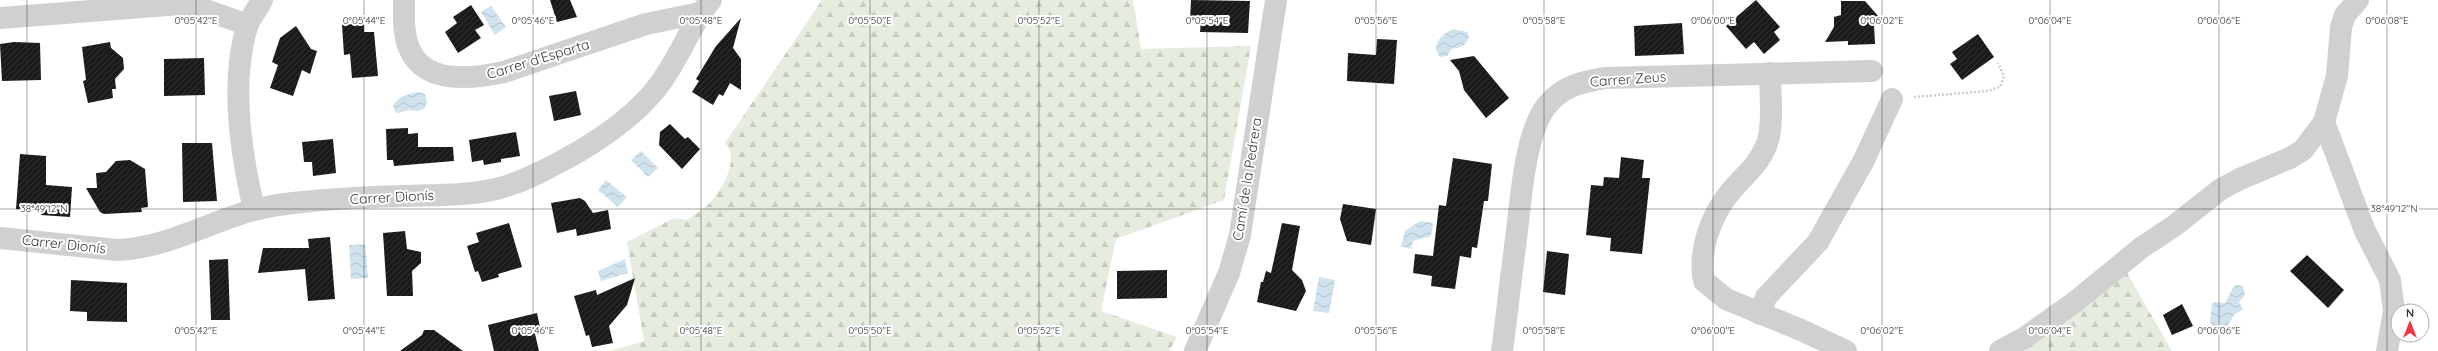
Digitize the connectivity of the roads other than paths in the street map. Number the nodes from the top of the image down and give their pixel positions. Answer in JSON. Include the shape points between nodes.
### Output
{"nodes":[{"id":1,"x":262,"y":0,"type":"edge"},
{"id":2,"x":404,"y":0,"type":"edge"},
{"id":3,"x":1276,"y":0,"type":"edge"},
{"id":4,"x":2358,"y":0,"type":"edge"},
{"id":5,"x":163,"y":2,"type":"edge"},
{"id":6,"x":705,"y":7,"type":"edge"},
{"id":7,"x":0,"y":18,"type":"edge"},
{"id":8,"x":248,"y":25,"type":"junction"},
{"id":9,"x":1872,"y":71,"type":"dead end"},
{"id":10,"x":1770,"y":73,"type":"junction"},
{"id":11,"x":1892,"y":99,"type":"road end"},
{"id":12,"x":2324,"y":122,"type":"junction"},
{"id":13,"x":254,"y":208,"type":"junction"},
{"id":14,"x":0,"y":238,"type":"edge"},
{"id":15,"x":1760,"y":314,"type":"junction"},
{"id":16,"x":1196,"y":351,"type":"edge"},
{"id":17,"x":1502,"y":351,"type":"edge"},
{"id":18,"x":1846,"y":351,"type":"edge"},
{"id":19,"x":2000,"y":351,"type":"edge"},
{"id":20,"x":2387,"y":351,"type":"edge"}],
"edges":[{"from":1,"to":8,"type":"street"},
{"from":2,"to":6,"type":"street","name":"Carrer d'Esparta","via":[[406,37],[414,58],[425,69],[461,78],[504,72],[652,22]]},
{"from":3,"to":16,"type":"street","name":"Camí de la Pedrera","via":[[1240,234],[1229,273]]},
{"from":4,"to":12,"type":"street","via":[[2345,15],[2341,27],[2337,76]]},
{"from":5,"to":7,"type":"street"},
{"from":5,"to":8,"type":"street","via":[[197,7]]},
{"from":6,"to":13,"type":"street","name":"Carrer Dionís","via":[[667,76],[640,105],[597,140],[525,180],[500,188],[470,193]]},
{"from":8,"to":13,"type":"street","via":[[239,70],[241,143]]},
{"from":9,"to":10,"type":"street","name":"Carrer Zeus"},
{"from":10,"to":15,"type":"street","via":[[1767,144],[1754,167],[1718,211],[1708,235],[1702,262],[1704,282],[1711,289]]},
{"from":10,"to":17,"type":"street","name":"Carrer Zeus","via":[[1604,78],[1568,86],[1549,102],[1533,132],[1525,169]]},
{"from":11,"to":15,"type":"street","via":[[1864,160],[1818,242],[1766,297]]},
{"from":12,"to":19,"type":"street","via":[[2303,150],[2221,189],[2141,248],[2075,302],[2024,338]]},
{"from":12,"to":20,"type":"street","via":[[2365,231],[2390,280],[2394,311]]},
{"from":13,"to":14,"type":"street","name":"Carrer Dionís","via":[[166,243],[133,249],[117,250]]},
{"from":15,"to":18,"type":"street"}]}
